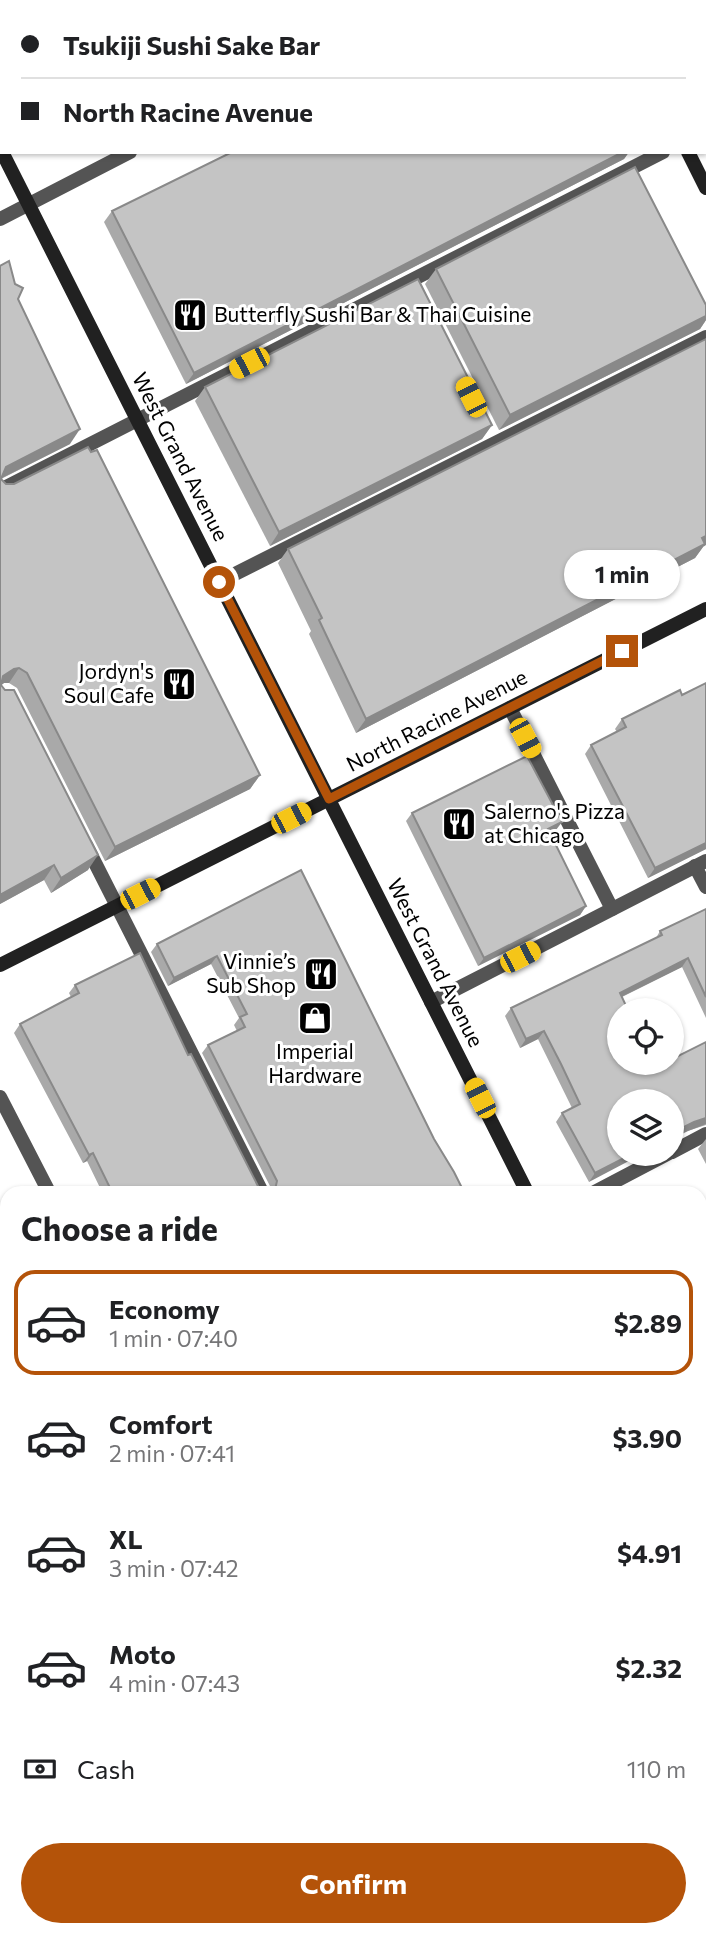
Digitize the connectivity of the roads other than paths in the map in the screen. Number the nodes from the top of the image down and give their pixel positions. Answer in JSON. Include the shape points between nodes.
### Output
{"nodes":[{"id":1,"x":3,"y":154,"type":"edge"},
{"id":2,"x":126,"y":154,"type":"edge"},
{"id":3,"x":659,"y":154,"type":"edge"},
{"id":4,"x":689,"y":154,"type":"edge"},
{"id":5,"x":706,"y":188,"type":"edge"},
{"id":6,"x":29,"y":204,"type":"junction"},
{"id":7,"x":0,"y":219,"type":"edge"},
{"id":8,"x":706,"y":337,"type":"edge"},
{"id":9,"x":138,"y":420,"type":"junction"},
{"id":10,"x":0,"y":491,"type":"edge"},
{"id":11,"x":219,"y":582,"type":"junction"},
{"id":12,"x":706,"y":609,"type":"edge"},
{"id":13,"x":510,"y":708,"type":"junction"},
{"id":14,"x":329,"y":799,"type":"junction"},
{"id":15,"x":81,"y":836,"type":"edge"},
{"id":16,"x":701,"y":864,"type":"edge"},
{"id":17,"x":706,"y":887,"type":"edge"},
{"id":18,"x":117,"y":906,"type":"junction"},
{"id":19,"x":612,"y":909,"type":"junction"},
{"id":20,"x":0,"y":965,"type":"edge"},
{"id":21,"x":431,"y":1002,"type":"junction"},
{"id":22,"x":0,"y":1097,"type":"edge"},
{"id":23,"x":706,"y":1134,"type":"edge"},
{"id":24,"x":684,"y":1146,"type":"edge"},
{"id":25,"x":646,"y":1166,"type":"edge"},
{"id":26,"x":46,"y":1186,"type":"edge"},
{"id":27,"x":259,"y":1186,"type":"edge"},
{"id":28,"x":524,"y":1186,"type":"edge"},
{"id":29,"x":607,"y":1186,"type":"edge"}],
"edges":[{"from":1,"to":6,"type":"main road","name":"West Grand Avenue"},
{"from":2,"to":6,"type":"street"},
{"from":3,"to":9,"type":"street","via":[[415,286]]},
{"from":4,"to":5,"type":"main road"},
{"from":6,"to":7,"type":"street"},
{"from":6,"to":9,"type":"main road","name":"West Grand Avenue"},
{"from":8,"to":11,"type":"street","via":[[492,437]]},
{"from":9,"to":10,"type":"street"},
{"from":9,"to":11,"type":"main road","name":"West Grand Avenue"},
{"from":11,"to":14,"type":"main road","name":"West Grand Avenue"},
{"from":12,"to":13,"type":"main road","name":"North Racine Avenue"},
{"from":13,"to":14,"type":"main road","name":"North Racine Avenue"},
{"from":13,"to":19,"type":"street"},
{"from":14,"to":18,"type":"main road","name":"North Racine Avenue"},
{"from":14,"to":21,"type":"main road","name":"West Grand Avenue"},
{"from":15,"to":18,"type":"street"},
{"from":16,"to":17,"type":"street"},
{"from":16,"to":19,"type":"street"},
{"from":18,"to":20,"type":"main road","name":"North Racine Avenue"},
{"from":18,"to":27,"type":"street"},
{"from":19,"to":21,"type":"street"},
{"from":21,"to":28,"type":"main road","name":"West Grand Avenue"},
{"from":22,"to":26,"type":"street"},
{"from":23,"to":24,"type":"street"},
{"from":25,"to":29,"type":"street"}]}
